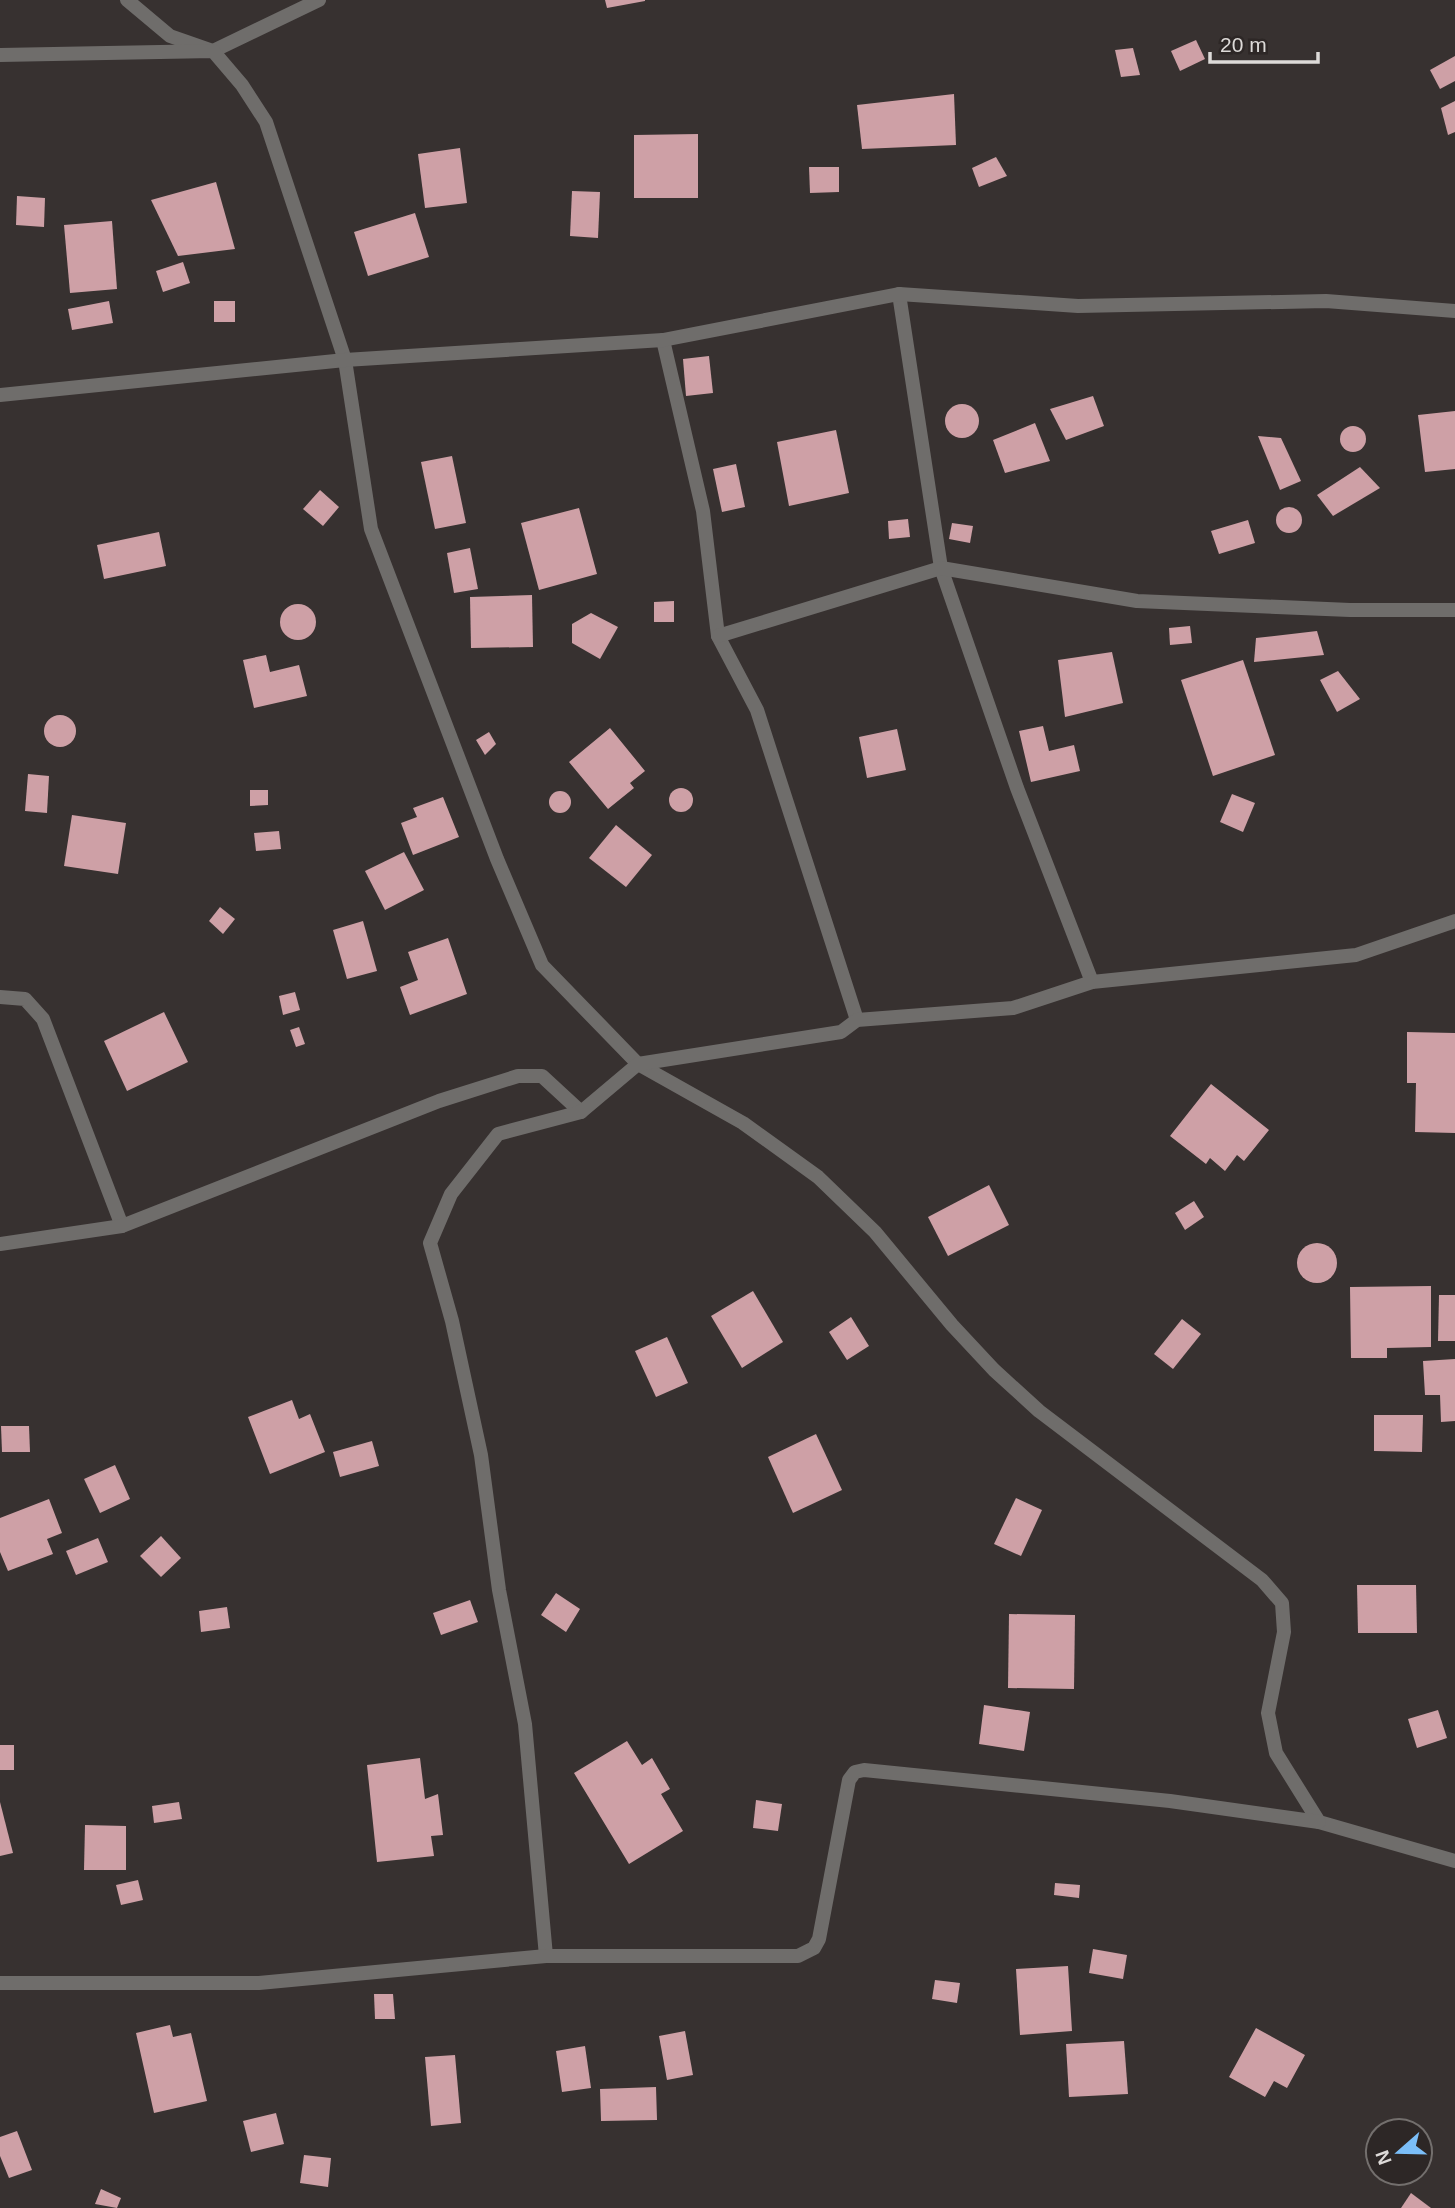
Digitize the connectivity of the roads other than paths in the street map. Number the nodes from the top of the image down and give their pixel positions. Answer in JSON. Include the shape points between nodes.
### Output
{"nodes":[{"id":1,"x":127,"y":0,"type":"edge"},
{"id":2,"x":319,"y":0,"type":"edge"},
{"id":3,"x":213,"y":51,"type":"junction"},
{"id":4,"x":0,"y":55,"type":"edge"},
{"id":5,"x":899,"y":294,"type":"junction"},
{"id":6,"x":1455,"y":311,"type":"edge"},
{"id":7,"x":663,"y":340,"type":"junction"},
{"id":8,"x":345,"y":360,"type":"junction"},
{"id":9,"x":0,"y":395,"type":"edge"},
{"id":10,"x":942,"y":569,"type":"junction"},
{"id":11,"x":1455,"y":610,"type":"edge"},
{"id":12,"x":719,"y":636,"type":"junction"},
{"id":13,"x":1455,"y":921,"type":"edge"},
{"id":14,"x":1092,"y":982,"type":"junction"},
{"id":15,"x":0,"y":997,"type":"edge"},
{"id":16,"x":857,"y":1020,"type":"junction"},
{"id":17,"x":638,"y":1064,"type":"junction"},
{"id":18,"x":582,"y":1112,"type":"junction"},
{"id":19,"x":122,"y":1226,"type":"junction"},
{"id":20,"x":0,"y":1244,"type":"edge"},
{"id":21,"x":1319,"y":1822,"type":"junction"},
{"id":22,"x":1455,"y":1861,"type":"edge"},
{"id":23,"x":547,"y":1956,"type":"junction"},
{"id":24,"x":0,"y":1983,"type":"edge"}],
"edges":[{"from":1,"to":3,"type":"street","via":[[170,36]]},
{"from":2,"to":3,"type":"street"},
{"from":3,"to":4,"type":"street"},
{"from":3,"to":8,"type":"street","via":[[266,122]]},
{"from":5,"to":6,"type":"street","via":[[1078,306],[1326,301]]},
{"from":5,"to":7,"type":"street"},
{"from":5,"to":10,"type":"street"},
{"from":7,"to":8,"type":"street"},
{"from":7,"to":12,"type":"street","via":[[703,511]]},
{"from":8,"to":9,"type":"street"},
{"from":8,"to":17,"type":"street","via":[[371,529],[497,859],[542,965]]},
{"from":10,"to":11,"type":"street","via":[[1137,601]]},
{"from":10,"to":12,"type":"street"},
{"from":10,"to":14,"type":"street","via":[[1017,788]]},
{"from":12,"to":16,"type":"street","via":[[757,710]]},
{"from":13,"to":14,"type":"street","via":[[1356,955]]},
{"from":14,"to":16,"type":"street","via":[[1013,1009]]},
{"from":15,"to":19,"type":"street","via":[[25,999],[43,1020]]},
{"from":16,"to":17,"type":"street","via":[[841,1032]]},
{"from":17,"to":18,"type":"street"},
{"from":17,"to":21,"type":"street","via":[[743,1123],[818,1177],[875,1232],[994,1370],[1039,1412],[1262,1580],[1282,1603],[1284,1632],[1268,1713],[1276,1753]]},
{"from":18,"to":19,"type":"street","via":[[542,1076],[518,1076],[439,1101]]},
{"from":18,"to":23,"type":"street","via":[[498,1134],[451,1194],[430,1243],[481,1455],[499,1590],[526,1724]]},
{"from":19,"to":20,"type":"street"},
{"from":21,"to":22,"type":"street"},
{"from":21,"to":23,"type":"street","via":[[1170,1801],[864,1770],[849,1780],[819,1939],[806,1953]]},
{"from":23,"to":24,"type":"street","via":[[259,1983]]}]}
